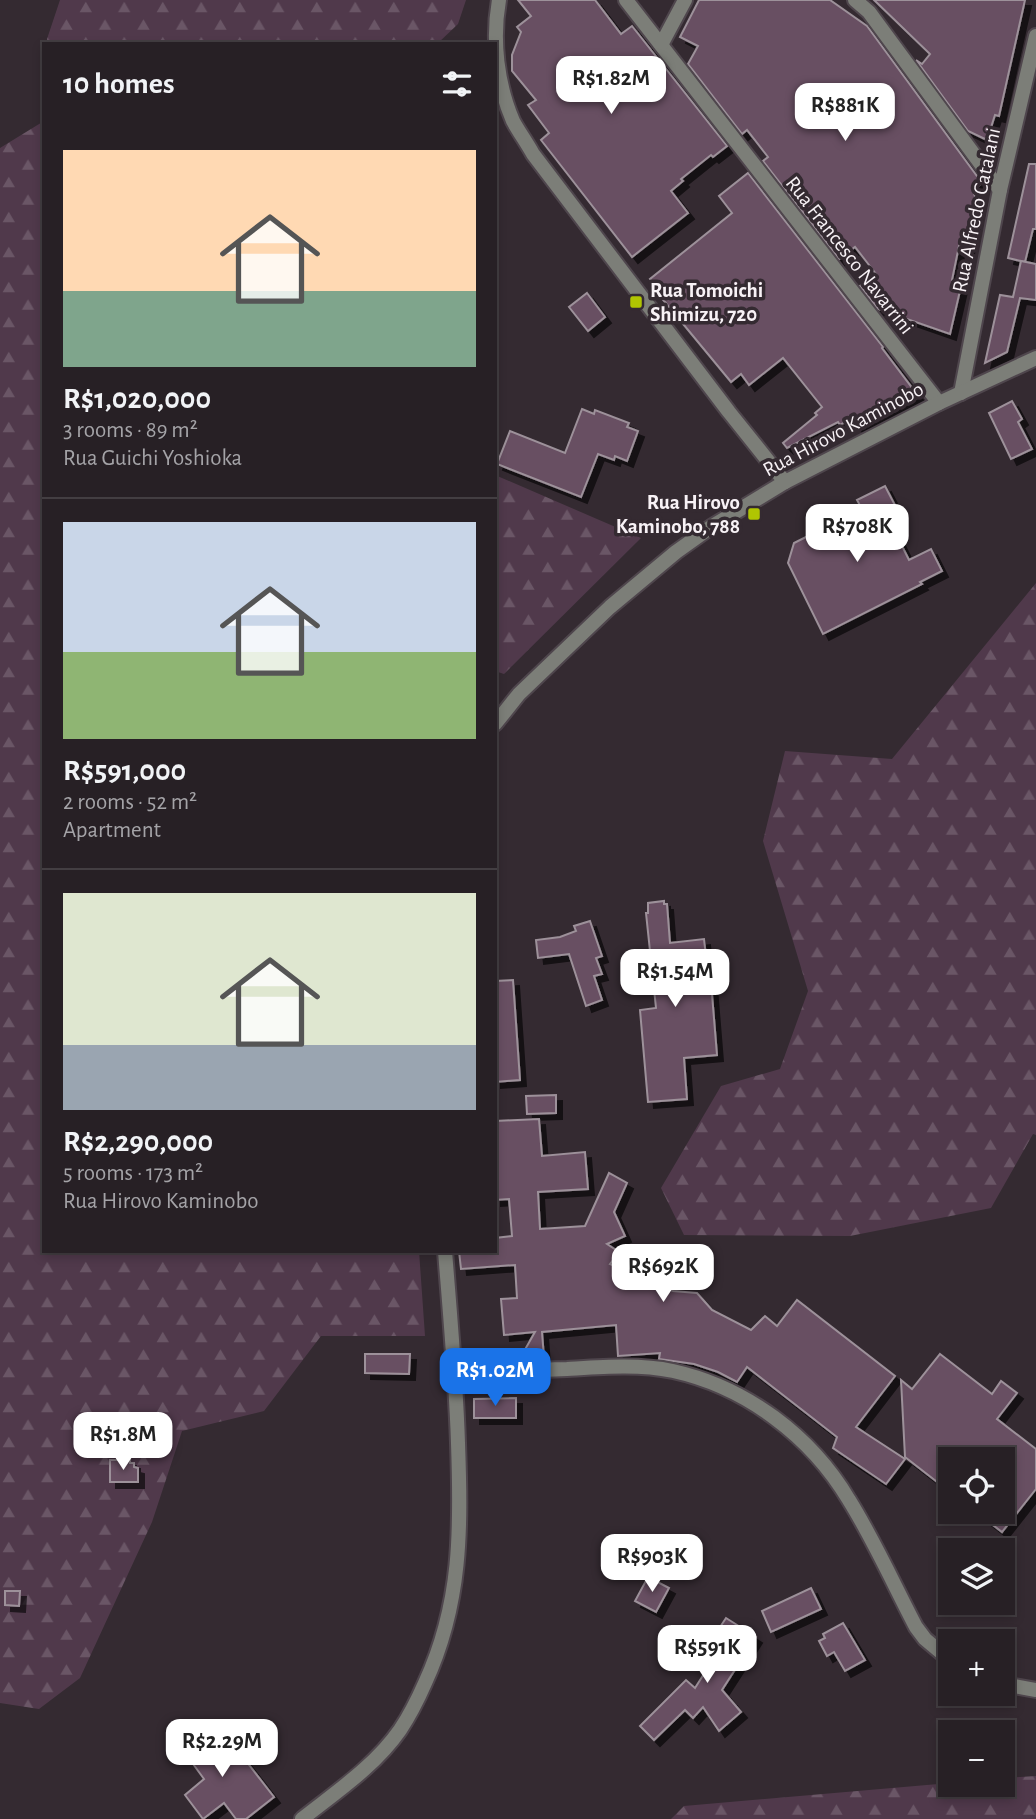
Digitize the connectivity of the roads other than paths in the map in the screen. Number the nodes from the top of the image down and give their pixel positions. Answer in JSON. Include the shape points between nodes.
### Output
{"nodes":[{"id":1,"x":499,"y":0,"type":"edge"},
{"id":2,"x":626,"y":0,"type":"edge"},
{"id":3,"x":685,"y":0,"type":"edge"},
{"id":4,"x":855,"y":0,"type":"edge"},
{"id":5,"x":1036,"y":36,"type":"edge"},
{"id":6,"x":496,"y":42,"type":"edge"},
{"id":7,"x":661,"y":45,"type":"junction"},
{"id":8,"x":497,"y":54,"type":"edge"},
{"id":9,"x":1000,"y":190,"type":"junction"},
{"id":10,"x":1036,"y":358,"type":"edge"},
{"id":11,"x":961,"y":393,"type":"junction"},
{"id":12,"x":939,"y":403,"type":"junction"},
{"id":13,"x":785,"y":482,"type":"junction"},
{"id":14,"x":497,"y":722,"type":"edge"},
{"id":15,"x":445,"y":1253,"type":"edge"},
{"id":16,"x":456,"y":1374,"type":"junction"},
{"id":17,"x":938,"y":1650,"type":"edge"},
{"id":18,"x":1015,"y":1686,"type":"edge"},
{"id":19,"x":1036,"y":1690,"type":"edge"},
{"id":20,"x":302,"y":1819,"type":"edge"}],
"edges":[{"from":1,"to":6,"type":"street"},
{"from":2,"to":7,"type":"street","name":"Rua Francesco Navarrini"},
{"from":3,"to":7,"type":"street"},
{"from":4,"to":9,"type":"street","via":[[869,12]]},
{"from":5,"to":9,"type":"street","name":"Rua Alfredo Catalani"},
{"from":7,"to":12,"type":"street","name":"Rua Francesco Navarrini"},
{"from":8,"to":13,"type":"street","via":[[513,121],[533,155]]},
{"from":9,"to":11,"type":"street","name":"Rua Alfredo Catalani"},
{"from":10,"to":11,"type":"street","name":"Rua Hirovo Kaminobo"},
{"from":11,"to":12,"type":"street","name":"Rua Hirovo Kaminobo"},
{"from":12,"to":13,"type":"street","name":"Rua Hirovo Kaminobo"},
{"from":13,"to":14,"type":"street","name":"Rua Hirovo Kaminobo","via":[[711,527],[610,607],[519,694]]},
{"from":15,"to":16,"type":"street"},
{"from":16,"to":17,"type":"street","via":[[616,1366],[672,1371],[731,1391],[781,1423],[825,1466],[848,1499],[916,1627]]},
{"from":16,"to":20,"type":"street","via":[[458,1561],[452,1603],[433,1667],[383,1752]]},
{"from":18,"to":19,"type":"street"}]}
